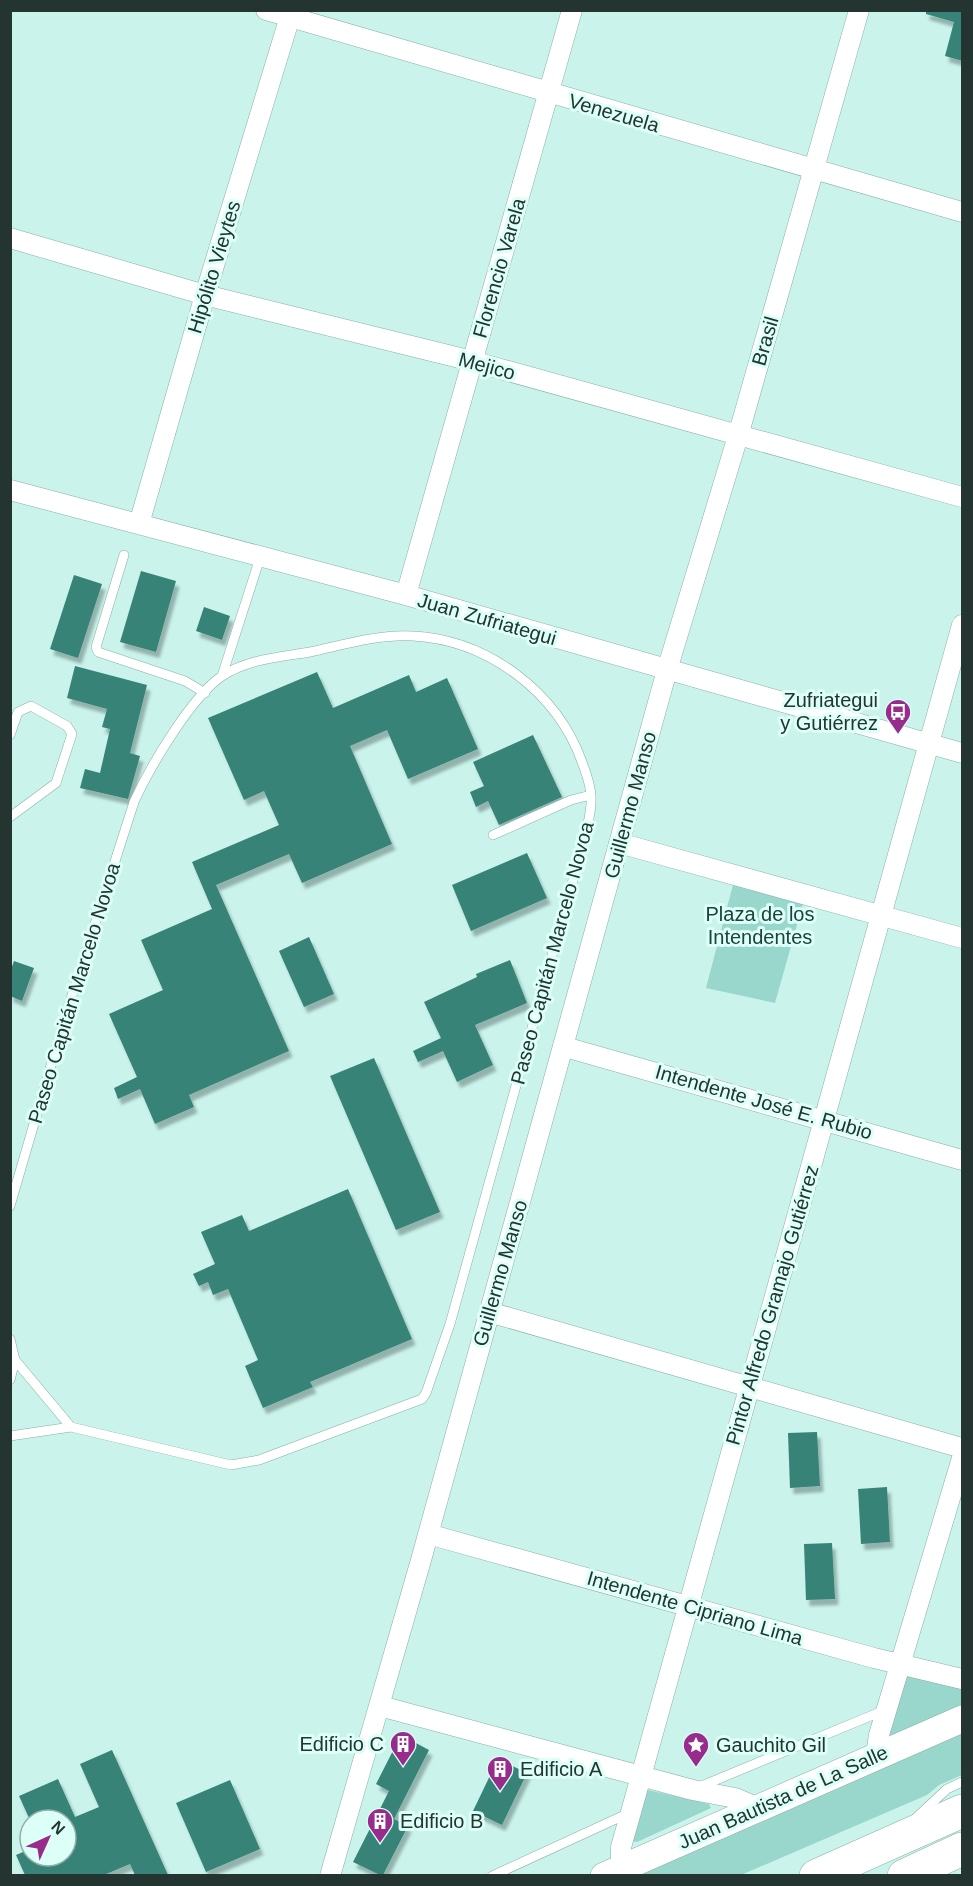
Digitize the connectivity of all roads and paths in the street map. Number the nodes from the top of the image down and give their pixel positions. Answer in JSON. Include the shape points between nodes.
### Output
{"nodes":[{"id":1,"x":266,"y":10,"type":"edge"},
{"id":2,"x":572,"y":10,"type":"edge"},
{"id":3,"x":859,"y":10,"type":"edge"},
{"id":4,"x":291,"y":14,"type":"edge"},
{"id":5,"x":548,"y":94,"type":"junction"},
{"id":6,"x":814,"y":168,"type":"junction"},
{"id":7,"x":963,"y":212,"type":"edge"},
{"id":8,"x":10,"y":238,"type":"edge"},
{"id":9,"x":205,"y":295,"type":"junction"},
{"id":10,"x":472,"y":361,"type":"junction"},
{"id":11,"x":738,"y":436,"type":"junction"},
{"id":12,"x":10,"y":490,"type":"edge"},
{"id":13,"x":963,"y":497,"type":"edge"},
{"id":14,"x":139,"y":524,"type":"junction"},
{"id":15,"x":124,"y":555,"type":"dead end"},
{"id":16,"x":260,"y":558,"type":"junction"},
{"id":17,"x":406,"y":595,"type":"junction"},
{"id":18,"x":963,"y":626,"type":"edge"},
{"id":19,"x":667,"y":670,"type":"junction"},
{"id":20,"x":222,"y":676,"type":"junction"},
{"id":21,"x":205,"y":693,"type":"junction"},
{"id":22,"x":10,"y":735,"type":"edge"},
{"id":23,"x":928,"y":744,"type":"junction"},
{"id":24,"x":963,"y":753,"type":"edge"},
{"id":25,"x":591,"y":795,"type":"junction"},
{"id":26,"x":10,"y":817,"type":"edge"},
{"id":27,"x":493,"y":836,"type":"dead end"},
{"id":28,"x":619,"y":843,"type":"junction"},
{"id":29,"x":880,"y":916,"type":"junction"},
{"id":30,"x":963,"y":938,"type":"edge"},
{"id":31,"x":565,"y":1047,"type":"junction"},
{"id":32,"x":825,"y":1119,"type":"junction"},
{"id":33,"x":963,"y":1160,"type":"edge"},
{"id":34,"x":10,"y":1206,"type":"edge"},
{"id":35,"x":489,"y":1312,"type":"junction"},
{"id":36,"x":10,"y":1339,"type":"edge"},
{"id":37,"x":15,"y":1360,"type":"junction"},
{"id":38,"x":10,"y":1380,"type":"edge"},
{"id":39,"x":748,"y":1388,"type":"junction"},
{"id":40,"x":71,"y":1427,"type":"junction"},
{"id":41,"x":10,"y":1436,"type":"edge"},
{"id":42,"x":963,"y":1448,"type":"edge"},
{"id":43,"x":963,"y":1458,"type":"edge"},
{"id":44,"x":428,"y":1534,"type":"junction"},
{"id":45,"x":689,"y":1606,"type":"junction"},
{"id":46,"x":902,"y":1664,"type":"junction"},
{"id":47,"x":960,"y":1676,"type":"edge"},
{"id":48,"x":380,"y":1706,"type":"junction"},
{"id":49,"x":888,"y":1709,"type":"junction"},
{"id":50,"x":963,"y":1719,"type":"edge"},
{"id":51,"x":876,"y":1756,"type":"junction"},
{"id":52,"x":642,"y":1776,"type":"junction"},
{"id":53,"x":963,"y":1782,"type":"edge"},
{"id":54,"x":693,"y":1790,"type":"junction"},
{"id":55,"x":758,"y":1808,"type":"junction"},
{"id":56,"x":963,"y":1811,"type":"edge"},
{"id":57,"x":631,"y":1812,"type":"junction"},
{"id":58,"x":887,"y":1845,"type":"junction"},
{"id":59,"x":963,"y":1849,"type":"edge"},
{"id":60,"x":613,"y":1872,"type":"edge"},
{"id":61,"x":330,"y":1875,"type":"edge"},
{"id":62,"x":492,"y":1875,"type":"edge"},
{"id":63,"x":816,"y":1875,"type":"edge"},
{"id":64,"x":903,"y":1875,"type":"edge"}],
"edges":[{"from":1,"to":4,"type":"street","name":"Venezuela"},
{"from":2,"to":5,"type":"street","name":"Florencio Varela"},
{"from":3,"to":6,"type":"street","name":"Brasil"},
{"from":4,"to":5,"type":"street","name":"Venezuela"},
{"from":4,"to":9,"type":"street","name":"Hipólito Vieytes"},
{"from":5,"to":6,"type":"street","name":"Venezuela"},
{"from":5,"to":10,"type":"street","name":"Florencio Varela"},
{"from":6,"to":7,"type":"street","name":"Venezuela"},
{"from":6,"to":11,"type":"street","name":"Brasil"},
{"from":8,"to":9,"type":"street","name":"Mejico"},
{"from":9,"to":10,"type":"street","name":"Mejico"},
{"from":9,"to":14,"type":"street","name":"Hipólito Vieytes"},
{"from":10,"to":11,"type":"street","name":"Mejico"},
{"from":10,"to":17,"type":"street","name":"Florencio Varela"},
{"from":11,"to":13,"type":"street","name":"Mejico"},
{"from":11,"to":19,"type":"street","name":"Brasil"},
{"from":12,"to":14,"type":"street","name":"Juan Zufriategui"},
{"from":14,"to":16,"type":"street","name":"Juan Zufriategui"},
{"from":15,"to":21,"type":"lane","via":[[96,647],[98,652],[185,681]]},
{"from":16,"to":17,"type":"street","name":"Juan Zufriategui"},
{"from":16,"to":20,"type":"lane"},
{"from":17,"to":19,"type":"street","name":"Juan Zufriategui"},
{"from":18,"to":23,"type":"street","name":"Pintor Alfredo Gramajo Gutiérrez"},
{"from":19,"to":23,"type":"street","name":"Juan Zufriategui"},
{"from":19,"to":28,"type":"street","name":"Guillermo Manso"},
{"from":20,"to":21,"type":"lane","name":"Paseo Capitán Marcelo Novoa"},
{"from":20,"to":25,"type":"lane","name":"Paseo Capitán Marcelo Novoa","via":[[265,660],[390,636],[442,641],[475,651],[531,685],[551,707],[570,734]]},
{"from":21,"to":34,"type":"lane","name":"Paseo Capitán Marcelo Novoa","via":[[149,769],[134,802]]},
{"from":22,"to":26,"type":"lane","via":[[18,712],[31,706],[67,726],[72,734],[56,783]]},
{"from":23,"to":24,"type":"street","name":"Juan Zufriategui"},
{"from":23,"to":29,"type":"street","name":"Pintor Alfredo Gramajo Gutiérrez"},
{"from":25,"to":27,"type":"lane","via":[[570,800]]},
{"from":25,"to":40,"type":"lane","name":"Paseo Capitán Marcelo Novoa","via":[[586,833],[450,1324],[422,1399],[245,1464],[208,1460]]},
{"from":28,"to":29,"type":"street"},
{"from":28,"to":31,"type":"street","name":"Guillermo Manso"},
{"from":29,"to":30,"type":"street"},
{"from":29,"to":32,"type":"street","name":"Pintor Alfredo Gramajo Gutiérrez"},
{"from":31,"to":32,"type":"street","name":"Intendente José E. Rubio"},
{"from":31,"to":35,"type":"street","name":"Guillermo Manso"},
{"from":32,"to":33,"type":"street","name":"Intendente José E. Rubio"},
{"from":32,"to":39,"type":"street","name":"Pintor Alfredo Gramajo Gutiérrez"},
{"from":35,"to":39,"type":"street"},
{"from":35,"to":44,"type":"street","name":"Guillermo Manso"},
{"from":36,"to":37,"type":"lane"},
{"from":37,"to":38,"type":"lane"},
{"from":37,"to":40,"type":"lane"},
{"from":39,"to":42,"type":"street"},
{"from":39,"to":45,"type":"street","name":"Pintor Alfredo Gramajo Gutiérrez"},
{"from":40,"to":41,"type":"lane"},
{"from":43,"to":46,"type":"street"},
{"from":44,"to":45,"type":"street","name":"Intendente Cipriano Lima"},
{"from":44,"to":48,"type":"street","name":"Guillermo Manso"},
{"from":45,"to":46,"type":"street","name":"Intendente Cipriano Lima"},
{"from":45,"to":52,"type":"street","name":"Pintor Alfredo Gramajo Gutiérrez"},
{"from":46,"to":47,"type":"street","name":"Intendente Cipriano Lima"},
{"from":46,"to":49,"type":"street"},
{"from":48,"to":52,"type":"street"},
{"from":48,"to":61,"type":"street","name":"Guillermo Manso"},
{"from":49,"to":51,"type":"street"},
{"from":49,"to":54,"type":"lane"},
{"from":50,"to":51,"type":"street","name":"Juan Bautista de La Salle"},
{"from":51,"to":55,"type":"street","name":"Juan Bautista de La Salle"},
{"from":52,"to":54,"type":"street"},
{"from":52,"to":57,"type":"street","name":"Pintor Alfredo Gramajo Gutiérrez"},
{"from":53,"to":58,"type":"lane","via":[[947,1789]]},
{"from":54,"to":55,"type":"street","via":[[735,1798]]},
{"from":55,"to":60,"type":"street","name":"Juan Bautista de La Salle"},
{"from":56,"to":58,"type":"highway"},
{"from":57,"to":60,"type":"street","name":"Pintor Alfredo Gramajo Gutiérrez"},
{"from":57,"to":62,"type":"lane"},
{"from":58,"to":63,"type":"highway"},
{"from":59,"to":64,"type":"highway"}]}
